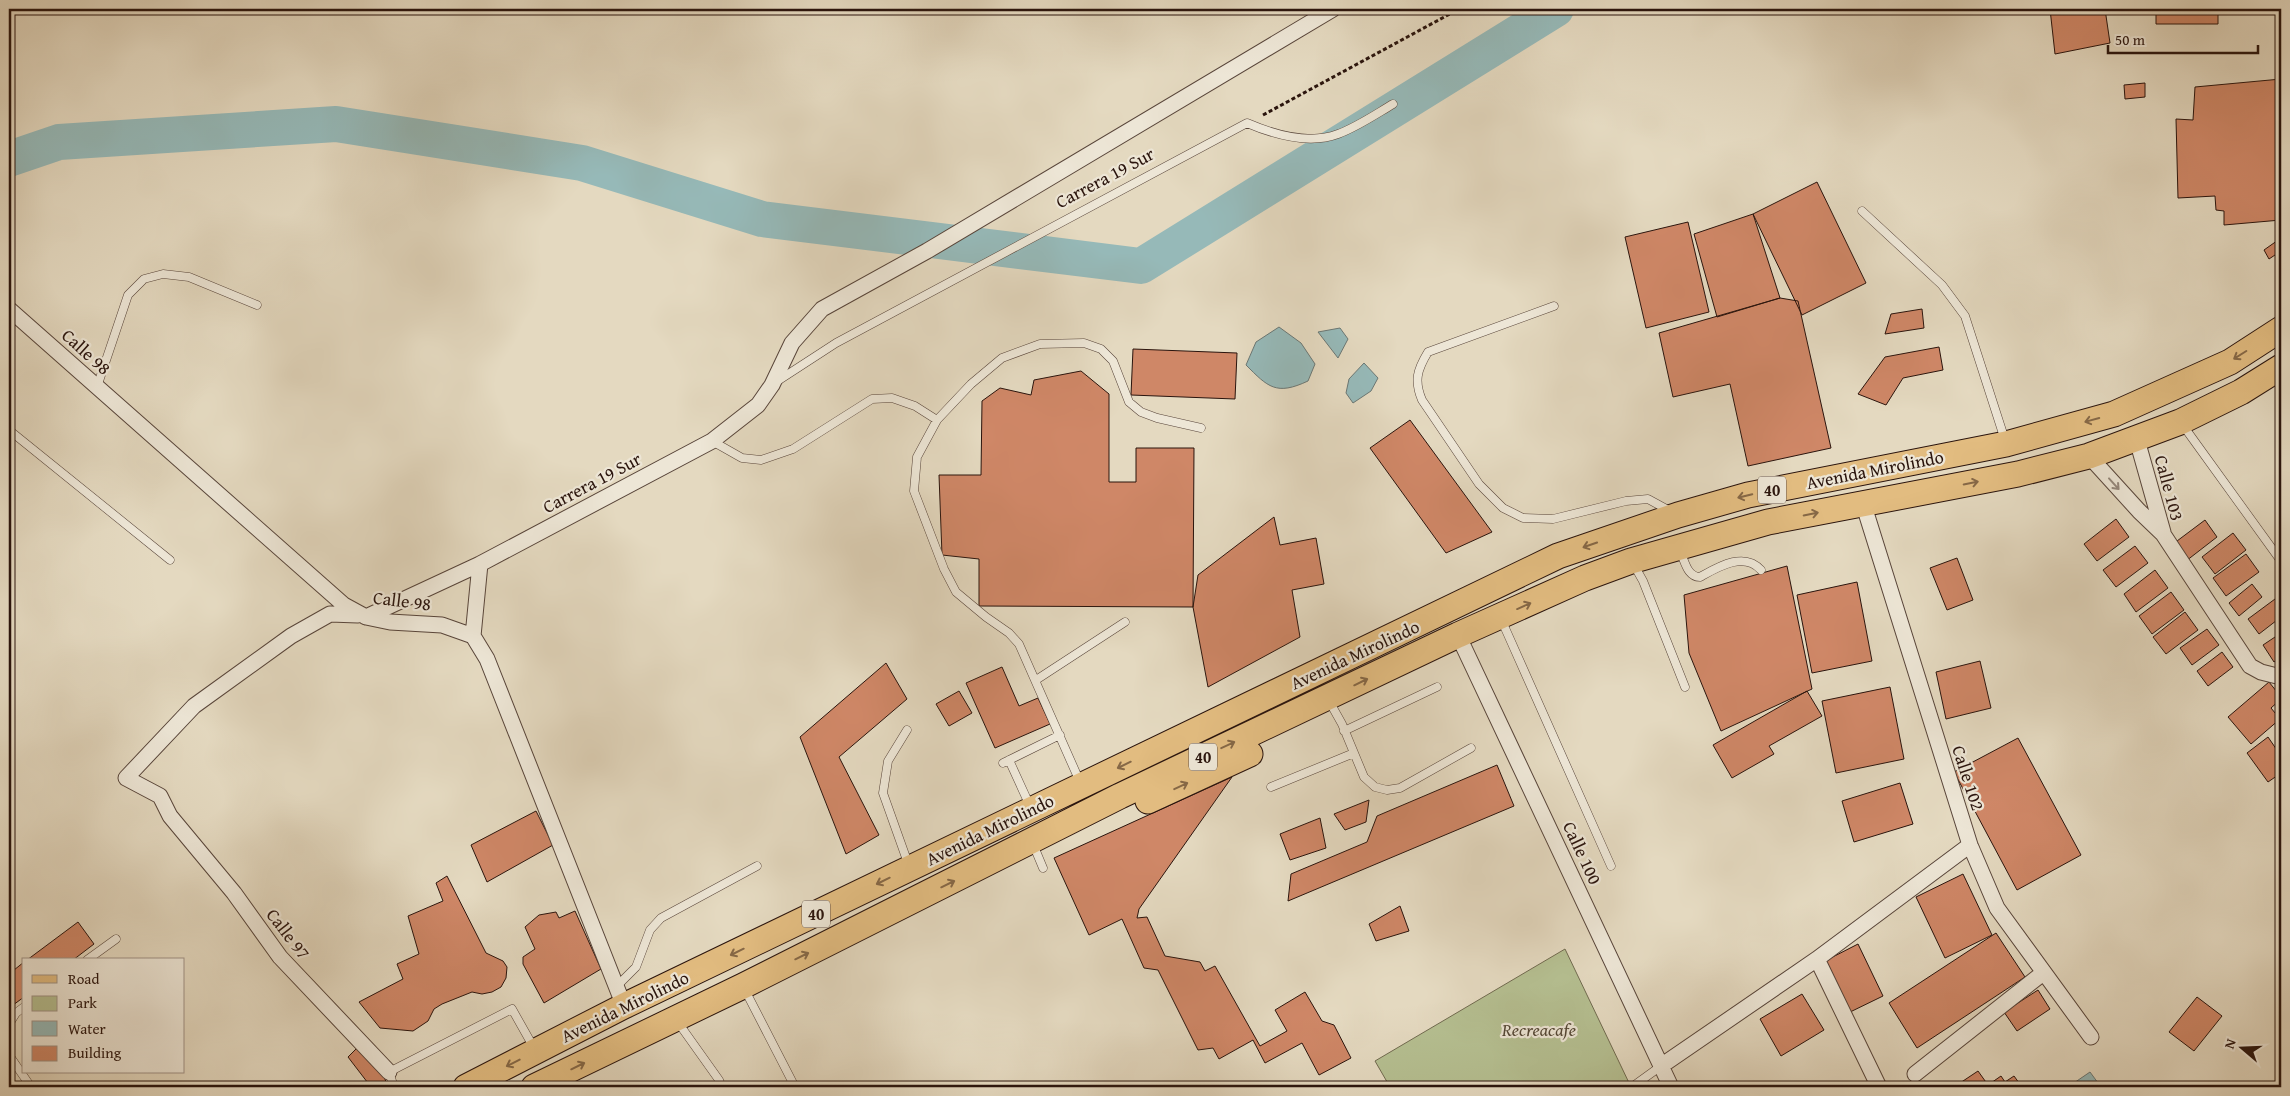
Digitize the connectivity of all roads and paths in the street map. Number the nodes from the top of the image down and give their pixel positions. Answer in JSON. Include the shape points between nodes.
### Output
{"nodes":[{"id":1,"x":1333,"y":9,"type":"edge"},
{"id":2,"x":1459,"y":9,"type":"edge"},
{"id":3,"x":1393,"y":104,"type":"dead end"},
{"id":4,"x":1247,"y":123,"type":"junction"},
{"id":5,"x":1862,"y":211,"type":"dead end"},
{"id":6,"x":257,"y":305,"type":"dead end"},
{"id":7,"x":1554,"y":306,"type":"dead end"},
{"id":8,"x":9,"y":309,"type":"edge"},
{"id":9,"x":2281,"y":329,"type":"edge"},
{"id":10,"x":2281,"y":368,"type":"edge"},
{"id":11,"x":772,"y":385,"type":"junction"},
{"id":12,"x":97,"y":387,"type":"junction"},
{"id":13,"x":937,"y":420,"type":"junction"},
{"id":14,"x":2180,"y":422,"type":"junction"},
{"id":15,"x":1201,"y":428,"type":"dead end"},
{"id":16,"x":9,"y":430,"type":"edge"},
{"id":17,"x":2137,"y":440,"type":"junction"},
{"id":18,"x":712,"y":441,"type":"junction"},
{"id":19,"x":2006,"y":444,"type":"junction"},
{"id":20,"x":2089,"y":456,"type":"junction"},
{"id":21,"x":1864,"y":504,"type":"junction"},
{"id":22,"x":1678,"y":515,"type":"junction"},
{"id":23,"x":2163,"y":534,"type":"junction"},
{"id":24,"x":1678,"y":547,"type":"junction"},
{"id":25,"x":170,"y":560,"type":"dead end"},
{"id":26,"x":1631,"y":561,"type":"junction"},
{"id":27,"x":2281,"y":561,"type":"edge"},
{"id":28,"x":480,"y":564,"type":"junction"},
{"id":29,"x":1762,"y":570,"type":"dead end"},
{"id":30,"x":364,"y":616,"type":"junction"},
{"id":31,"x":1500,"y":616,"type":"junction"},
{"id":32,"x":1436,"y":617,"type":"junction"},
{"id":33,"x":1125,"y":622,"type":"dead end"},
{"id":34,"x":1458,"y":635,"type":"junction"},
{"id":35,"x":473,"y":636,"type":"junction"},
{"id":36,"x":2281,"y":677,"type":"edge"},
{"id":37,"x":1036,"y":680,"type":"junction"},
{"id":38,"x":1321,"y":686,"type":"junction"},
{"id":39,"x":1437,"y":687,"type":"dead end"},
{"id":40,"x":1685,"y":687,"type":"dead end"},
{"id":41,"x":1274,"y":693,"type":"junction"},
{"id":42,"x":1285,"y":718,"type":"junction"},
{"id":43,"x":907,"y":730,"type":"dead end"},
{"id":44,"x":1344,"y":730,"type":"junction"},
{"id":45,"x":1060,"y":735,"type":"junction"},
{"id":46,"x":1472,"y":748,"type":"dead end"},
{"id":47,"x":1354,"y":753,"type":"junction"},
{"id":48,"x":1081,"y":785,"type":"junction"},
{"id":49,"x":1271,"y":788,"type":"dead end"},
{"id":50,"x":1032,"y":810,"type":"junction"},
{"id":51,"x":1032,"y":842,"type":"junction"},
{"id":52,"x":1970,"y":845,"type":"junction"},
{"id":53,"x":758,"y":866,"type":"dead end"},
{"id":54,"x":1611,"y":866,"type":"dead end"},
{"id":55,"x":910,"y":868,"type":"junction"},
{"id":56,"x":1043,"y":868,"type":"dead end"},
{"id":57,"x":116,"y":939,"type":"dead end"},
{"id":58,"x":90,"y":958,"type":"edge"},
{"id":59,"x":1817,"y":959,"type":"junction"},
{"id":60,"x":2043,"y":973,"type":"junction"},
{"id":61,"x":743,"y":986,"type":"junction"},
{"id":62,"x":621,"y":996,"type":"junction"},
{"id":63,"x":22,"y":1008,"type":"edge"},
{"id":64,"x":676,"y":1019,"type":"junction"},
{"id":65,"x":9,"y":1024,"type":"edge"},
{"id":66,"x":2091,"y":1037,"type":"dead end"},
{"id":67,"x":536,"y":1052,"type":"junction"},
{"id":68,"x":9,"y":1056,"type":"edge"},
{"id":69,"x":1661,"y":1066,"type":"junction"},
{"id":70,"x":389,"y":1072,"type":"junction"},
{"id":71,"x":1915,"y":1074,"type":"dead end"},
{"id":72,"x":31,"y":1087,"type":"edge"},
{"id":73,"x":394,"y":1087,"type":"edge"},
{"id":74,"x":466,"y":1087,"type":"edge"},
{"id":75,"x":534,"y":1087,"type":"edge"},
{"id":76,"x":722,"y":1087,"type":"edge"},
{"id":77,"x":794,"y":1087,"type":"edge"},
{"id":78,"x":1632,"y":1087,"type":"edge"},
{"id":79,"x":1671,"y":1087,"type":"edge"},
{"id":80,"x":1879,"y":1087,"type":"edge"}],
"edges":[{"from":1,"to":11,"type":"street","name":"Carrera 19 Sur","via":[[927,251],[822,309],[792,343]]},
{"from":2,"to":4,"type":"path"},
{"from":3,"to":4,"type":"lane","via":[[1338,134],[1309,140],[1268,132]]},
{"from":4,"to":11,"type":"lane","name":"Carrera 19 Sur","via":[[836,343]]},
{"from":5,"to":19,"type":"lane","via":[[1942,285],[1965,316]]},
{"from":6,"to":12,"type":"lane","via":[[189,277],[163,274],[144,279],[128,296]]},
{"from":7,"to":22,"type":"lane","via":[[1428,352],[1419,367],[1417,388],[1422,400],[1479,484],[1503,508],[1523,518],[1553,518],[1648,499]]},
{"from":8,"to":12,"type":"street","name":"Calle 98"},
{"from":9,"to":19,"type":"main road","name":"Avenida Mirolindo","number":"40","one_way":true,"via":[[2230,362],[2114,414]]},
{"from":10,"to":14,"type":"main road","name":"Avenida Mirolindo","number":"40"},
{"from":11,"to":18,"type":"street","name":"Carrera 19 Sur","via":[[758,405]]},
{"from":12,"to":30,"type":"street","name":"Calle 98","via":[[344,605]]},
{"from":13,"to":15,"type":"lane","via":[[971,384],[1002,358],[1040,344],[1084,343],[1101,349],[1112,361],[1129,402],[1141,412]]},
{"from":13,"to":18,"type":"lane","via":[[915,406],[892,398],[872,399],[793,448],[761,460],[742,458]]},
{"from":13,"to":37,"type":"lane","via":[[917,457],[914,491],[956,592],[1019,644]]},
{"from":14,"to":17,"type":"main road","name":"Avenida Mirolindo","number":"40"},
{"from":14,"to":27,"type":"lane","name":"Calle 103"},
{"from":16,"to":25,"type":"lane"},
{"from":17,"to":20,"type":"main road","name":"Avenida Mirolindo","number":"40"},
{"from":17,"to":23,"type":"street","name":"Calle 103"},
{"from":18,"to":28,"type":"street","name":"Carrera 19 Sur"},
{"from":19,"to":22,"type":"main road","name":"Avenida Mirolindo","number":"40","one_way":true,"via":[[1748,495]]},
{"from":21,"to":20,"type":"main road","name":"Avenida Mirolindo","number":"40","one_way":true,"via":[[2018,474]]},
{"from":20,"to":23,"type":"street","name":"Calle 103","one_way":true},
{"from":24,"to":21,"type":"main road","name":"Avenida Mirolindo","number":"40","one_way":true,"via":[[1768,522]]},
{"from":21,"to":52,"type":"street","name":"Calle 102"},
{"from":22,"to":32,"type":"main road","name":"Avenida Mirolindo","number":"40","one_way":true,"via":[[1558,556]]},
{"from":23,"to":36,"type":"street","via":[[2250,666]]},
{"from":24,"to":26,"type":"main road","name":"Avenida Mirolindo","number":"40"},
{"from":24,"to":29,"type":"lane","via":[[1689,572],[1696,577],[1726,563],[1751,563]]},
{"from":31,"to":26,"type":"main road","name":"Avenida Mirolindo","number":"40","one_way":true},
{"from":26,"to":40,"type":"lane","via":[[1642,580]]},
{"from":28,"to":30,"type":"street","name":"Carrera 19 Sur"},
{"from":28,"to":35,"type":"street"},
{"from":30,"to":35,"type":"street","name":"Calle 98","via":[[390,622],[442,625]]},
{"from":30,"to":70,"type":"street","name":"Calle 97","via":[[330,614],[291,636],[194,706],[126,778],[160,796],[170,816],[234,893],[280,957]]},
{"from":31,"to":34,"type":"main road","name":"Avenida Mirolindo","number":"40"},
{"from":31,"to":54,"type":"lane"},
{"from":32,"to":38,"type":"main road","name":"Avenida Mirolindo","number":"40"},
{"from":32,"to":41,"type":"main road","via":[[1405,618],[1328,652]]},
{"from":33,"to":37,"type":"lane"},
{"from":38,"to":34,"type":"main road","name":"Avenida Mirolindo","number":"40","one_way":true},
{"from":34,"to":69,"type":"street","name":"Calle 100"},
{"from":35,"to":62,"type":"street","via":[[487,659]]},
{"from":37,"to":45,"type":"lane"},
{"from":38,"to":41,"type":"main road","name":"Avenida Mirolindo","number":"40"},
{"from":38,"to":42,"type":"main road","name":"Avenida Mirolindo","number":"40"},
{"from":38,"to":44,"type":"lane"},
{"from":39,"to":44,"type":"lane"},
{"from":41,"to":42,"type":"main road"},
{"from":41,"to":48,"type":"main road","name":"Avenida Mirolindo","number":"40","one_way":true},
{"from":51,"to":42,"type":"main road","name":"Avenida Mirolindo","number":"40","one_way":true,"via":[[1120,796],[1140,804],[1239,759],[1270,738]]},
{"from":43,"to":55,"type":"lane","via":[[888,761],[883,793]]},
{"from":44,"to":47,"type":"lane"},
{"from":45,"to":48,"type":"lane"},
{"from":45,"to":50,"type":"lane","via":[[1006,762]]},
{"from":46,"to":47,"type":"lane","via":[[1400,788],[1387,790],[1374,787],[1364,777]]},
{"from":47,"to":49,"type":"lane"},
{"from":48,"to":50,"type":"main road","name":"Avenida Mirolindo","number":"40"},
{"from":50,"to":55,"type":"main road","name":"Avenida Mirolindo","number":"40"},
{"from":51,"to":56,"type":"lane"},
{"from":61,"to":51,"type":"main road","name":"Avenida Mirolindo","number":"40","one_way":true},
{"from":52,"to":59,"type":"street"},
{"from":52,"to":60,"type":"street","name":"Calle 102","via":[[1997,908]]},
{"from":53,"to":62,"type":"lane","via":[[661,918],[650,930]]},
{"from":55,"to":62,"type":"main road","name":"Avenida Mirolindo","number":"40","one_way":true},
{"from":57,"to":58,"type":"lane"},
{"from":59,"to":69,"type":"street"},
{"from":59,"to":80,"type":"street"},
{"from":60,"to":66,"type":"street","name":"Calle 102"},
{"from":60,"to":71,"type":"street"},
{"from":61,"to":64,"type":"main road","name":"Avenida Mirolindo","number":"40"},
{"from":61,"to":77,"type":"lane"},
{"from":62,"to":67,"type":"main road","name":"Avenida Mirolindo","number":"40"},
{"from":63,"to":65,"type":"lane"},
{"from":75,"to":64,"type":"main road","name":"Avenida Mirolindo","number":"40","one_way":true},
{"from":64,"to":76,"type":"lane"},
{"from":67,"to":70,"type":"lane","via":[[512,1009]]},
{"from":67,"to":74,"type":"main road","name":"Avenida Mirolindo","number":"40","one_way":true},
{"from":68,"to":72,"type":"lane"},
{"from":69,"to":78,"type":"lane"},
{"from":69,"to":79,"type":"street","name":"Calle 100"},
{"from":70,"to":73,"type":"lane","name":"Calle 97"}]}
